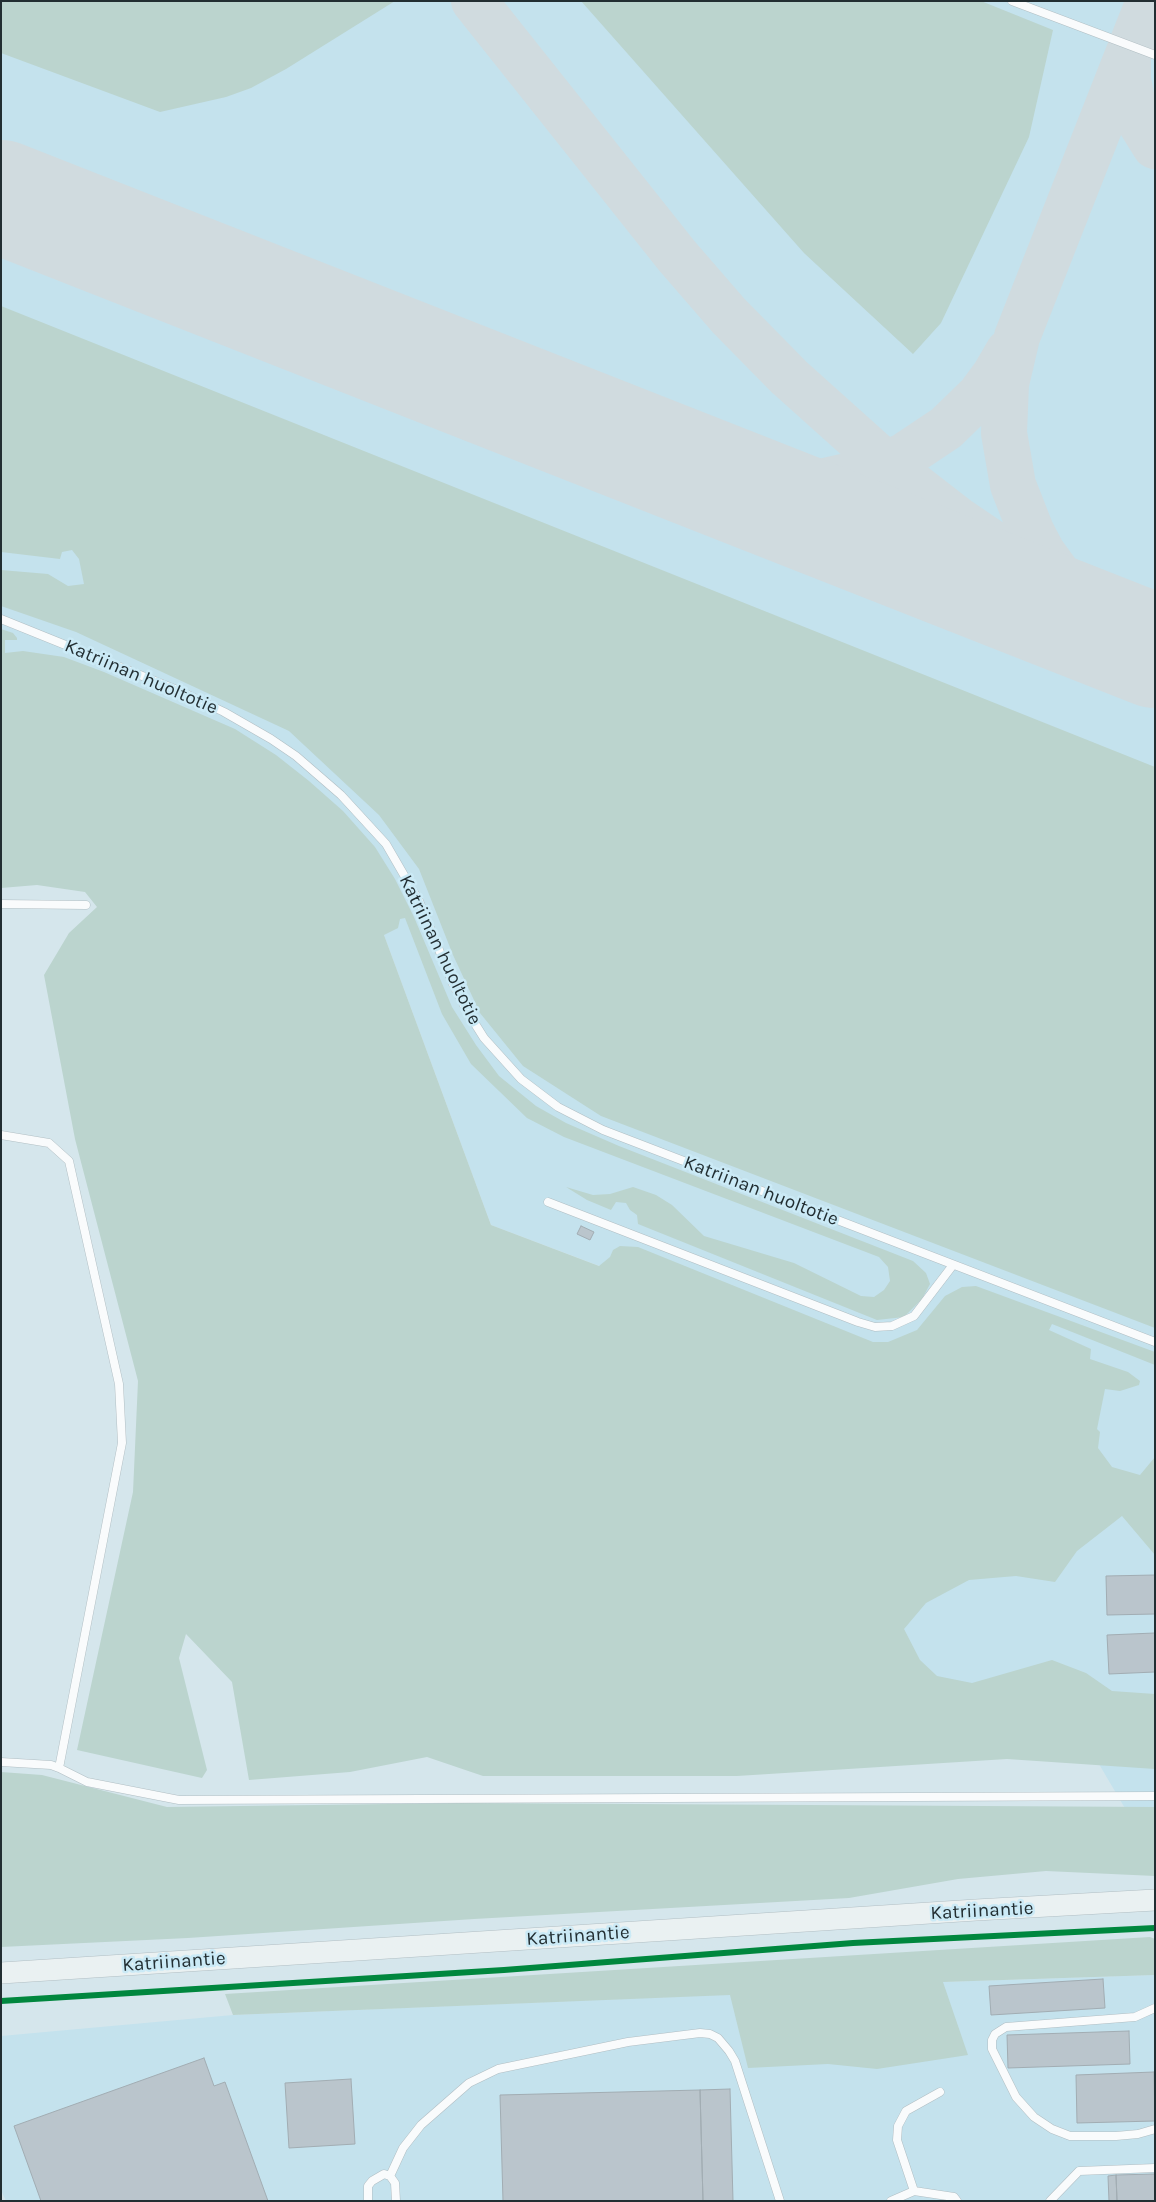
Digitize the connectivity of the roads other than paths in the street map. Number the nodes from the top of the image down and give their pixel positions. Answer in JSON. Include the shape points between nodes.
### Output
{"nodes":[{"id":1,"x":1012,"y":1,"type":"edge"},
{"id":2,"x":1155,"y":56,"type":"edge"},
{"id":3,"x":1,"y":619,"type":"edge"},
{"id":4,"x":1,"y":904,"type":"edge"},
{"id":5,"x":86,"y":905,"type":"dead end"},
{"id":6,"x":1,"y":1135,"type":"edge"},
{"id":7,"x":548,"y":1202,"type":"dead end"},
{"id":8,"x":953,"y":1265,"type":"junction"},
{"id":9,"x":1155,"y":1342,"type":"edge"},
{"id":10,"x":1,"y":1762,"type":"edge"},
{"id":11,"x":59,"y":1768,"type":"junction"},
{"id":12,"x":1155,"y":1796,"type":"edge"},
{"id":13,"x":1155,"y":1900,"type":"edge"},
{"id":14,"x":1,"y":1973,"type":"edge"},
{"id":15,"x":1155,"y":2008,"type":"edge"},
{"id":16,"x":940,"y":2092,"type":"dead end"},
{"id":17,"x":1155,"y":2128,"type":"edge"},
{"id":18,"x":1155,"y":2168,"type":"edge"},
{"id":19,"x":390,"y":2176,"type":"junction"},
{"id":20,"x":914,"y":2190,"type":"junction"},
{"id":21,"x":368,"y":2201,"type":"edge"},
{"id":22,"x":396,"y":2201,"type":"edge"},
{"id":23,"x":780,"y":2201,"type":"edge"},
{"id":24,"x":891,"y":2201,"type":"edge"},
{"id":25,"x":957,"y":2201,"type":"edge"},
{"id":26,"x":1050,"y":2201,"type":"edge"}],
"edges":[{"from":1,"to":2,"type":"lane"},
{"from":3,"to":8,"type":"lane","name":"Katriinan huoltotie","via":[[182,692],[232,716],[296,756],[340,795],[386,844],[415,894],[453,984],[484,1038],[521,1079],[558,1107],[603,1130]]},
{"from":4,"to":5,"type":"lane"},
{"from":6,"to":11,"type":"lane","via":[[49,1144],[69,1162],[119,1384],[122,1443]]},
{"from":7,"to":8,"type":"lane","via":[[875,1327],[892,1326],[914,1316]]},
{"from":8,"to":9,"type":"lane","name":"Katriinan huoltotie"},
{"from":10,"to":11,"type":"lane","via":[[51,1764]]},
{"from":11,"to":12,"type":"lane","via":[[87,1782],[179,1800]]},
{"from":13,"to":14,"type":"main road","name":"Katriinantie"},
{"from":15,"to":17,"type":"lane","via":[[1135,2017],[1006,2028],[995,2034],[992,2040],[992,2049],[1016,2097],[1034,2117],[1052,2129],[1070,2136],[1116,2136]]},
{"from":16,"to":20,"type":"lane","via":[[906,2111],[898,2126],[897,2140]]},
{"from":18,"to":26,"type":"lane","via":[[1079,2171]]},
{"from":19,"to":21,"type":"lane","via":[[384,2174],[372,2181],[368,2186]]},
{"from":19,"to":22,"type":"lane","via":[[395,2183]]},
{"from":19,"to":23,"type":"lane","via":[[403,2148],[421,2125],[469,2083],[498,2069],[628,2042],[700,2033],[718,2038],[735,2062]]},
{"from":20,"to":24,"type":"lane"},
{"from":20,"to":25,"type":"lane","via":[[954,2197]]}]}
